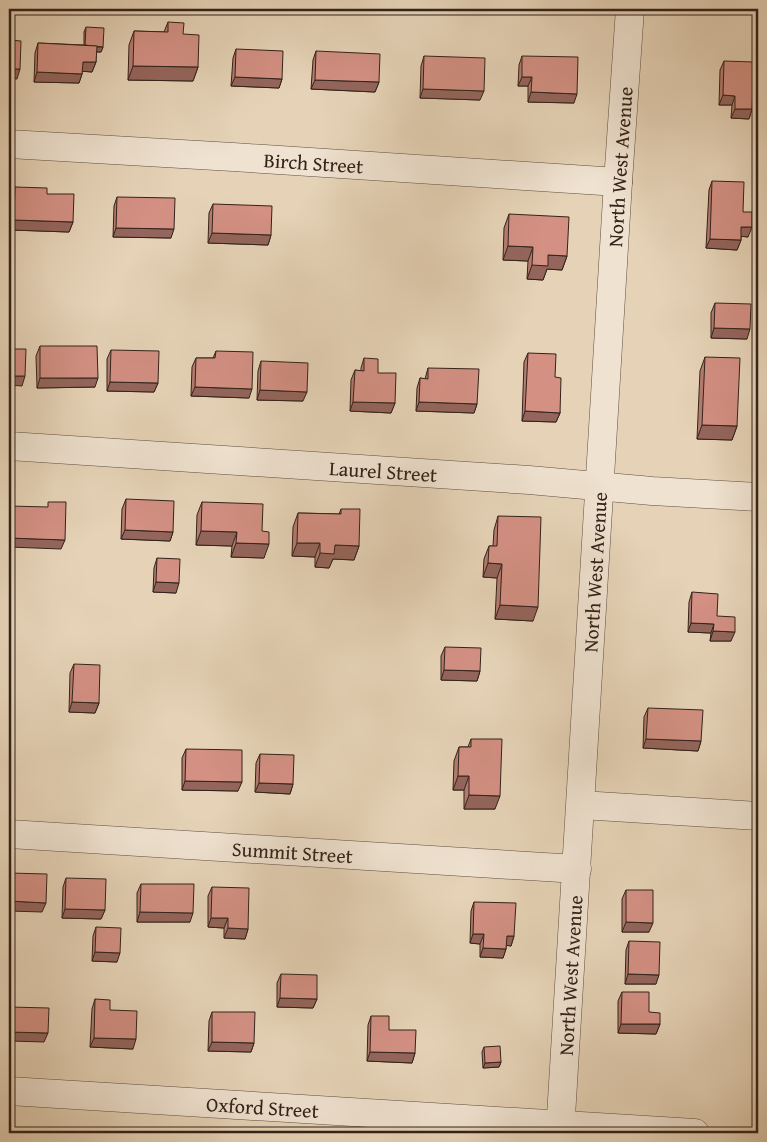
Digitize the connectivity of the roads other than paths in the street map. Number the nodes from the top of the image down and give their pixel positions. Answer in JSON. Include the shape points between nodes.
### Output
{"nodes":[{"id":1,"x":630,"y":9,"type":"edge"},
{"id":2,"x":9,"y":144,"type":"edge"},
{"id":3,"x":618,"y":182,"type":"junction"},
{"id":4,"x":9,"y":446,"type":"edge"},
{"id":5,"x":600,"y":486,"type":"junction"},
{"id":6,"x":758,"y":497,"type":"edge"},
{"id":7,"x":581,"y":806,"type":"junction"},
{"id":8,"x":758,"y":816,"type":"edge"},
{"id":9,"x":9,"y":834,"type":"edge"},
{"id":10,"x":577,"y":869,"type":"junction"},
{"id":11,"x":9,"y":1091,"type":"edge"},
{"id":12,"x":561,"y":1129,"type":"edge"},
{"id":13,"x":695,"y":1133,"type":"edge"}],
"edges":[{"from":1,"to":3,"type":"street","name":"North West Avenue"},
{"from":2,"to":3,"type":"street","name":"Birch Street"},
{"from":3,"to":5,"type":"street","name":"North West Avenue"},
{"from":4,"to":5,"type":"street","name":"Laurel Street"},
{"from":5,"to":6,"type":"street","name":"Laurel Street"},
{"from":5,"to":7,"type":"street","name":"North West Avenue"},
{"from":7,"to":8,"type":"street"},
{"from":7,"to":10,"type":"street","name":"North West Avenue"},
{"from":9,"to":10,"type":"street","name":"Summit Street"},
{"from":10,"to":12,"type":"street","name":"North West Avenue"},
{"from":11,"to":12,"type":"street","name":"Oxford Street"},
{"from":12,"to":13,"type":"street","name":"Oxford Street"}]}
